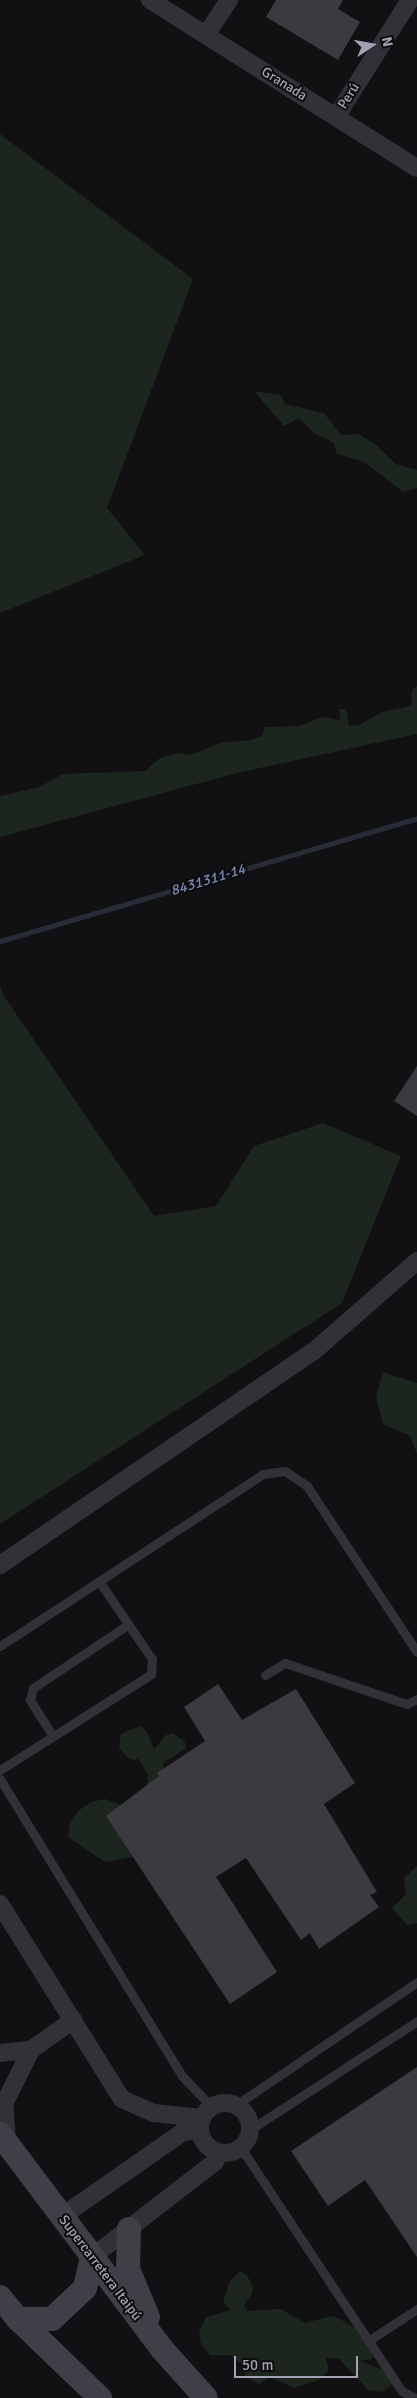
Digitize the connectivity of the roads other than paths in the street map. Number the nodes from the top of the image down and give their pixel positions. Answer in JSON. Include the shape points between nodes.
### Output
{"nodes":[{"id":1,"x":150,"y":0,"type":"edge"},
{"id":2,"x":229,"y":0,"type":"edge"},
{"id":3,"x":410,"y":0,"type":"edge"},
{"id":4,"x":206,"y":35,"type":"junction"},
{"id":5,"x":336,"y":117,"type":"junction"},
{"id":6,"x":417,"y":168,"type":"edge"},
{"id":7,"x":417,"y":1261,"type":"edge"},
{"id":8,"x":0,"y":1565,"type":"edge"},
{"id":9,"x":99,"y":1581,"type":"junction"},
{"id":10,"x":128,"y":1624,"type":"junction"},
{"id":11,"x":0,"y":1646,"type":"edge"},
{"id":12,"x":417,"y":1652,"type":"edge"},
{"id":13,"x":264,"y":1675,"type":"dead end"},
{"id":14,"x":417,"y":1699,"type":"edge"},
{"id":15,"x":53,"y":1736,"type":"junction"},
{"id":16,"x":0,"y":1770,"type":"edge"},
{"id":17,"x":0,"y":1779,"type":"edge"},
{"id":18,"x":0,"y":1904,"type":"edge"},
{"id":19,"x":417,"y":1982,"type":"edge"},
{"id":20,"x":74,"y":2020,"type":"junction"},
{"id":21,"x":417,"y":2021,"type":"edge"},
{"id":22,"x":31,"y":2050,"type":"junction"},
{"id":23,"x":0,"y":2053,"type":"edge"},
{"id":24,"x":236,"y":2105,"type":"junction"},
{"id":25,"x":204,"y":2118,"type":"junction"},
{"id":26,"x":251,"y":2129,"type":"junction"},
{"id":27,"x":3,"y":2139,"type":"edge"},
{"id":28,"x":241,"y":2148,"type":"junction"},
{"id":29,"x":218,"y":2152,"type":"junction"},
{"id":30,"x":62,"y":2217,"type":"junction"},
{"id":31,"x":129,"y":2228,"type":"junction"},
{"id":32,"x":92,"y":2257,"type":"junction"},
{"id":33,"x":0,"y":2297,"type":"edge"},
{"id":34,"x":417,"y":2309,"type":"edge"},
{"id":35,"x":18,"y":2319,"type":"junction"},
{"id":36,"x":368,"y":2341,"type":"junction"},
{"id":37,"x":161,"y":2348,"type":"junction"},
{"id":38,"x":401,"y":2394,"type":"edge"},
{"id":39,"x":100,"y":2398,"type":"edge"},
{"id":40,"x":206,"y":2398,"type":"edge"},
{"id":41,"x":415,"y":2398,"type":"edge"}],
"edges":[{"from":1,"to":4,"type":"street","name":"Granada"},
{"from":2,"to":4,"type":"street"},
{"from":3,"to":5,"type":"street","name":"Perú"},
{"from":4,"to":5,"type":"street","name":"Granada"},
{"from":5,"to":6,"type":"street","name":"Granada"},
{"from":7,"to":8,"type":"street","via":[[314,1352]]},
{"from":9,"to":10,"type":"lane"},
{"from":9,"to":11,"type":"lane"},
{"from":9,"to":12,"type":"lane","via":[[263,1474],[285,1471],[307,1486]]},
{"from":10,"to":15,"type":"lane","via":[[33,1688],[30,1700]]},
{"from":10,"to":15,"type":"lane","via":[[152,1658],[151,1674]]},
{"from":13,"to":14,"type":"lane","via":[[285,1664],[407,1704]]},
{"from":15,"to":16,"type":"lane"},
{"from":17,"to":25,"type":"lane","via":[[182,2076]]},
{"from":18,"to":20,"type":"street"},
{"from":19,"to":24,"type":"lane"},
{"from":20,"to":22,"type":"street"},
{"from":20,"to":25,"type":"street","via":[[122,2099],[154,2113]]},
{"from":21,"to":26,"type":"lane"},
{"from":22,"to":23,"type":"street"},
{"from":22,"to":27,"type":"street","via":[[4,2104]]},
{"from":24,"to":25,"type":"street","via":[[222,2103]]},
{"from":24,"to":26,"type":"street","via":[[248,2116]]},
{"from":25,"to":29,"type":"street","via":[[206,2144]]},
{"from":25,"to":30,"type":"street"},
{"from":26,"to":28,"type":"street"},
{"from":27,"to":30,"type":"street","name":"Supercarretera Itaipú"},
{"from":28,"to":29,"type":"street"},
{"from":28,"to":36,"type":"lane"},
{"from":29,"to":31,"type":"street","via":[[214,2162]]},
{"from":30,"to":32,"type":"street","name":"Supercarretera Itaipú"},
{"from":31,"to":32,"type":"street"},
{"from":31,"to":37,"type":"street","via":[[128,2269]]},
{"from":32,"to":35,"type":"street","via":[[85,2288],[52,2319]]},
{"from":32,"to":37,"type":"street","name":"Supercarretera Itaipú"},
{"from":33,"to":35,"type":"street"},
{"from":34,"to":36,"type":"lane"},
{"from":35,"to":39,"type":"street"},
{"from":36,"to":38,"type":"lane"},
{"from":37,"to":40,"type":"street","name":"Supercarretera Itaipú"},
{"from":38,"to":41,"type":"lane"}]}
